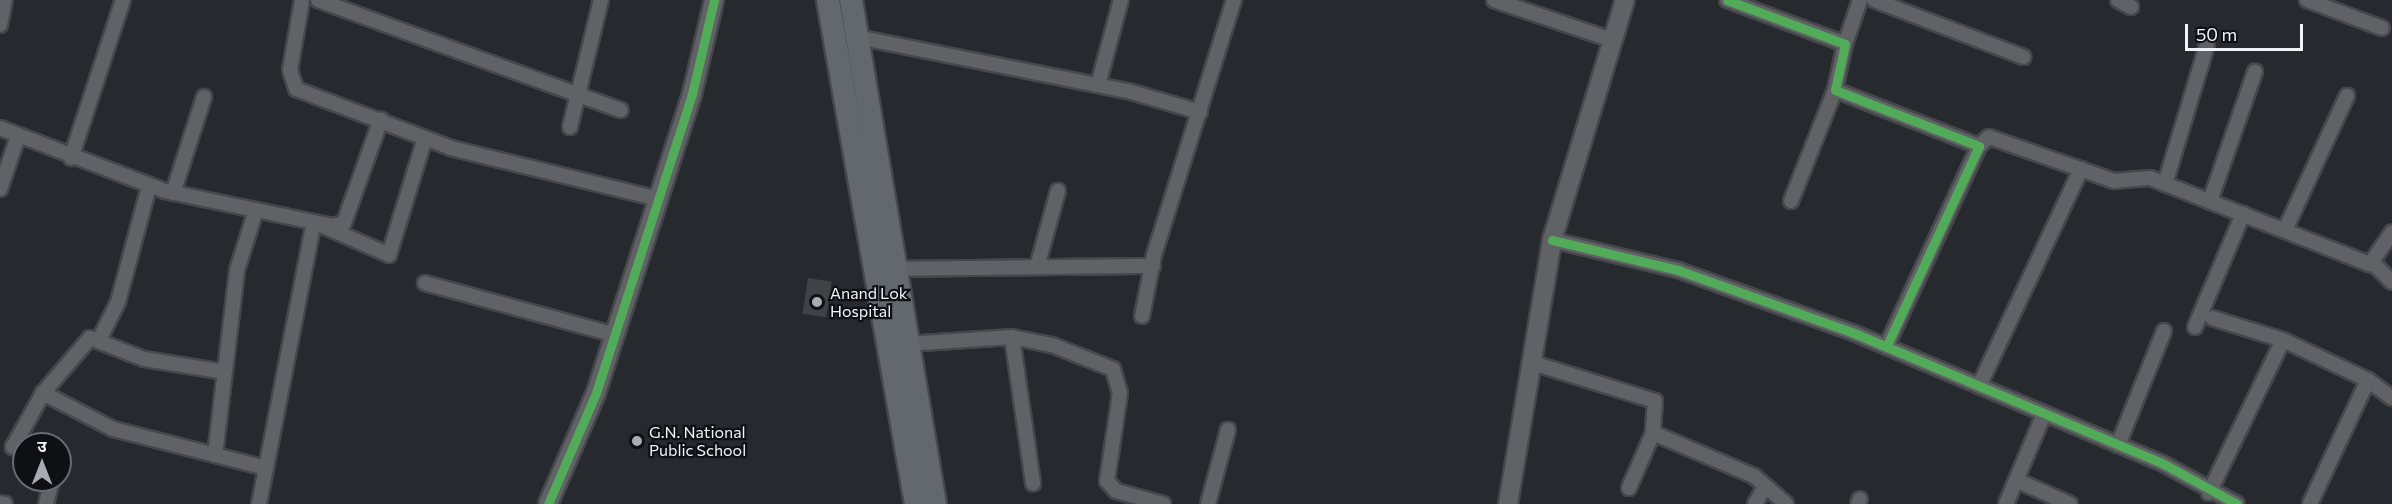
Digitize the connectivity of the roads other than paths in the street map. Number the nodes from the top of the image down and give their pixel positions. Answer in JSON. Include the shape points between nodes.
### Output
{"nodes":[{"id":1,"x":5,"y":0,"type":"edge"},
{"id":2,"x":123,"y":0,"type":"edge"},
{"id":3,"x":302,"y":0,"type":"edge"},
{"id":4,"x":318,"y":0,"type":"edge"},
{"id":5,"x":601,"y":0,"type":"edge"},
{"id":6,"x":714,"y":0,"type":"edge"},
{"id":7,"x":828,"y":0,"type":"edge"},
{"id":8,"x":851,"y":0,"type":"edge"},
{"id":9,"x":1121,"y":0,"type":"edge"},
{"id":10,"x":1234,"y":0,"type":"edge"},
{"id":11,"x":1494,"y":0,"type":"edge"},
{"id":12,"x":1625,"y":0,"type":"edge"},
{"id":13,"x":1727,"y":0,"type":"edge"},
{"id":14,"x":1860,"y":0,"type":"edge"},
{"id":15,"x":1874,"y":0,"type":"edge"},
{"id":16,"x":2118,"y":0,"type":"edge"},
{"id":17,"x":2307,"y":0,"type":"edge"},
{"id":18,"x":2131,"y":7,"type":"dead end"},
{"id":19,"x":0,"y":25,"type":"edge"},
{"id":20,"x":2382,"y":28,"type":"dead end"},
{"id":21,"x":857,"y":37,"type":"junction"},
{"id":22,"x":1612,"y":40,"type":"junction"},
{"id":23,"x":1845,"y":44,"type":"junction"},
{"id":24,"x":2207,"y":45,"type":"dead end"},
{"id":25,"x":2023,"y":57,"type":"dead end"},
{"id":26,"x":2255,"y":72,"type":"dead end"},
{"id":27,"x":1098,"y":85,"type":"junction"},
{"id":28,"x":1835,"y":90,"type":"junction"},
{"id":29,"x":2347,"y":96,"type":"dead end"},
{"id":30,"x":204,"y":97,"type":"dead end"},
{"id":31,"x":578,"y":97,"type":"junction"},
{"id":32,"x":621,"y":110,"type":"dead end"},
{"id":33,"x":1200,"y":112,"type":"junction"},
{"id":34,"x":381,"y":119,"type":"junction"},
{"id":35,"x":570,"y":127,"type":"dead end"},
{"id":36,"x":0,"y":128,"type":"edge"},
{"id":37,"x":18,"y":136,"type":"junction"},
{"id":38,"x":425,"y":138,"type":"junction"},
{"id":39,"x":1979,"y":147,"type":"junction"},
{"id":40,"x":71,"y":158,"type":"junction"},
{"id":41,"x":2081,"y":169,"type":"junction"},
{"id":42,"x":2166,"y":184,"type":"junction"},
{"id":43,"x":149,"y":186,"type":"junction"},
{"id":44,"x":0,"y":189,"type":"edge"},
{"id":45,"x":1058,"y":191,"type":"dead end"},
{"id":46,"x":173,"y":193,"type":"junction"},
{"id":47,"x":659,"y":199,"type":"junction"},
{"id":48,"x":1791,"y":201,"type":"dead end"},
{"id":49,"x":2210,"y":201,"type":"junction"},
{"id":50,"x":256,"y":210,"type":"junction"},
{"id":51,"x":2243,"y":214,"type":"junction"},
{"id":52,"x":314,"y":222,"type":"junction"},
{"id":53,"x":2285,"y":230,"type":"junction"},
{"id":54,"x":2392,"y":232,"type":"edge"},
{"id":55,"x":1552,"y":240,"type":"junction"},
{"id":56,"x":2374,"y":264,"type":"junction"},
{"id":57,"x":1153,"y":266,"type":"junction"},
{"id":58,"x":1037,"y":267,"type":"junction"},
{"id":59,"x":894,"y":269,"type":"junction"},
{"id":60,"x":2392,"y":282,"type":"edge"},
{"id":61,"x":425,"y":283,"type":"dead end"},
{"id":62,"x":1142,"y":316,"type":"dead end"},
{"id":63,"x":2212,"y":318,"type":"dead end"},
{"id":64,"x":2195,"y":327,"type":"dead end"},
{"id":65,"x":2164,"y":331,"type":"dead end"},
{"id":66,"x":615,"y":335,"type":"junction"},
{"id":67,"x":1012,"y":337,"type":"junction"},
{"id":68,"x":99,"y":340,"type":"junction"},
{"id":69,"x":2283,"y":340,"type":"junction"},
{"id":70,"x":907,"y":344,"type":"junction"},
{"id":71,"x":1886,"y":347,"type":"junction"},
{"id":72,"x":1533,"y":363,"type":"junction"},
{"id":73,"x":224,"y":372,"type":"junction"},
{"id":74,"x":2368,"y":380,"type":"junction"},
{"id":75,"x":1979,"y":386,"type":"junction"},
{"id":76,"x":43,"y":393,"type":"junction"},
{"id":77,"x":2392,"y":398,"type":"edge"},
{"id":78,"x":2044,"y":414,"type":"junction"},
{"id":79,"x":1228,"y":430,"type":"dead end"},
{"id":80,"x":21,"y":432,"type":"edge"},
{"id":81,"x":1653,"y":433,"type":"junction"},
{"id":82,"x":2118,"y":445,"type":"junction"},
{"id":83,"x":215,"y":455,"type":"junction"},
{"id":84,"x":266,"y":468,"type":"junction"},
{"id":85,"x":2016,"y":480,"type":"junction"},
{"id":86,"x":1034,"y":483,"type":"dead end"},
{"id":87,"x":1765,"y":487,"type":"junction"},
{"id":88,"x":1629,"y":488,"type":"dead end"},
{"id":89,"x":2209,"y":493,"type":"junction"},
{"id":90,"x":0,"y":503,"type":"edge"},
{"id":91,"x":4,"y":504,"type":"edge"},
{"id":92,"x":258,"y":504,"type":"edge"},
{"id":93,"x":548,"y":504,"type":"edge"},
{"id":94,"x":916,"y":504,"type":"edge"},
{"id":95,"x":935,"y":504,"type":"edge"},
{"id":96,"x":1163,"y":504,"type":"edge"},
{"id":97,"x":1208,"y":504,"type":"edge"},
{"id":98,"x":1508,"y":504,"type":"edge"},
{"id":99,"x":1755,"y":504,"type":"edge"},
{"id":100,"x":1786,"y":504,"type":"edge"},
{"id":101,"x":2006,"y":504,"type":"edge"},
{"id":102,"x":2070,"y":504,"type":"edge"},
{"id":103,"x":2237,"y":504,"type":"edge"},
{"id":104,"x":2310,"y":504,"type":"edge"}],
"edges":[{"from":1,"to":19,"type":"street"},
{"from":2,"to":40,"type":"street"},
{"from":3,"to":34,"type":"street","via":[[290,70],[296,89]]},
{"from":4,"to":31,"type":"street"},
{"from":5,"to":31,"type":"street"},
{"from":6,"to":47,"type":"street"},
{"from":7,"to":94,"type":"main road"},
{"from":8,"to":21,"type":"main road"},
{"from":9,"to":27,"type":"street"},
{"from":10,"to":33,"type":"street"},
{"from":11,"to":22,"type":"street"},
{"from":12,"to":22,"type":"street"},
{"from":13,"to":23,"type":"street"},
{"from":14,"to":23,"type":"street"},
{"from":15,"to":25,"type":"street"},
{"from":16,"to":18,"type":"street"},
{"from":17,"to":20,"type":"street"},
{"from":21,"to":27,"type":"street"},
{"from":21,"to":59,"type":"main road"},
{"from":22,"to":55,"type":"street"},
{"from":23,"to":28,"type":"street"},
{"from":24,"to":42,"type":"street"},
{"from":26,"to":49,"type":"street"},
{"from":27,"to":33,"type":"street"},
{"from":28,"to":39,"type":"street"},
{"from":28,"to":48,"type":"street"},
{"from":29,"to":53,"type":"street"},
{"from":30,"to":46,"type":"street"},
{"from":31,"to":32,"type":"street"},
{"from":31,"to":35,"type":"street"},
{"from":33,"to":57,"type":"street"},
{"from":34,"to":38,"type":"street"},
{"from":34,"to":52,"type":"street","via":[[345,223]]},
{"from":36,"to":37,"type":"street"},
{"from":37,"to":40,"type":"street"},
{"from":37,"to":44,"type":"street"},
{"from":38,"to":47,"type":"street"},
{"from":38,"to":52,"type":"street","via":[[388,255]]},
{"from":39,"to":41,"type":"street","via":[[1989,136]]},
{"from":39,"to":71,"type":"street"},
{"from":40,"to":43,"type":"street"},
{"from":41,"to":42,"type":"street","via":[[2114,181],[2150,178]]},
{"from":41,"to":75,"type":"street"},
{"from":42,"to":49,"type":"street"},
{"from":43,"to":46,"type":"street"},
{"from":43,"to":68,"type":"street","via":[[118,303]]},
{"from":45,"to":58,"type":"street"},
{"from":46,"to":50,"type":"street"},
{"from":47,"to":66,"type":"street"},
{"from":49,"to":51,"type":"street"},
{"from":50,"to":52,"type":"street"},
{"from":50,"to":73,"type":"street","via":[[237,270]]},
{"from":51,"to":53,"type":"street"},
{"from":51,"to":64,"type":"street"},
{"from":52,"to":84,"type":"street"},
{"from":53,"to":56,"type":"street"},
{"from":54,"to":56,"type":"street"},
{"from":55,"to":71,"type":"street","via":[[1678,270]]},
{"from":55,"to":72,"type":"street"},
{"from":56,"to":60,"type":"street"},
{"from":57,"to":58,"type":"street"},
{"from":57,"to":62,"type":"street"},
{"from":58,"to":59,"type":"street"},
{"from":59,"to":70,"type":"main road"},
{"from":61,"to":66,"type":"street"},
{"from":63,"to":69,"type":"street"},
{"from":65,"to":82,"type":"street"},
{"from":66,"to":93,"type":"street"},
{"from":67,"to":70,"type":"street"},
{"from":67,"to":86,"type":"street"},
{"from":67,"to":96,"type":"street","via":[[1052,345],[1113,369],[1120,393],[1107,482],[1116,491]]},
{"from":68,"to":73,"type":"street","via":[[144,359]]},
{"from":68,"to":76,"type":"street","via":[[85,341]]},
{"from":69,"to":74,"type":"street"},
{"from":69,"to":89,"type":"street"},
{"from":70,"to":95,"type":"main road"},
{"from":71,"to":75,"type":"street"},
{"from":72,"to":81,"type":"street","via":[[1648,396],[1658,406]]},
{"from":72,"to":98,"type":"street"},
{"from":73,"to":83,"type":"street"},
{"from":74,"to":77,"type":"street"},
{"from":74,"to":104,"type":"street"},
{"from":75,"to":78,"type":"street"},
{"from":76,"to":80,"type":"street"},
{"from":76,"to":83,"type":"street","via":[[98,424]]},
{"from":78,"to":82,"type":"street"},
{"from":78,"to":85,"type":"street"},
{"from":79,"to":97,"type":"street"},
{"from":81,"to":87,"type":"street"},
{"from":81,"to":88,"type":"street"},
{"from":82,"to":89,"type":"street","via":[[2162,463]]},
{"from":83,"to":84,"type":"street"},
{"from":84,"to":92,"type":"street"},
{"from":85,"to":101,"type":"street"},
{"from":85,"to":102,"type":"street"},
{"from":87,"to":99,"type":"street"},
{"from":87,"to":100,"type":"street"},
{"from":89,"to":103,"type":"street"},
{"from":90,"to":91,"type":"street"}]}
